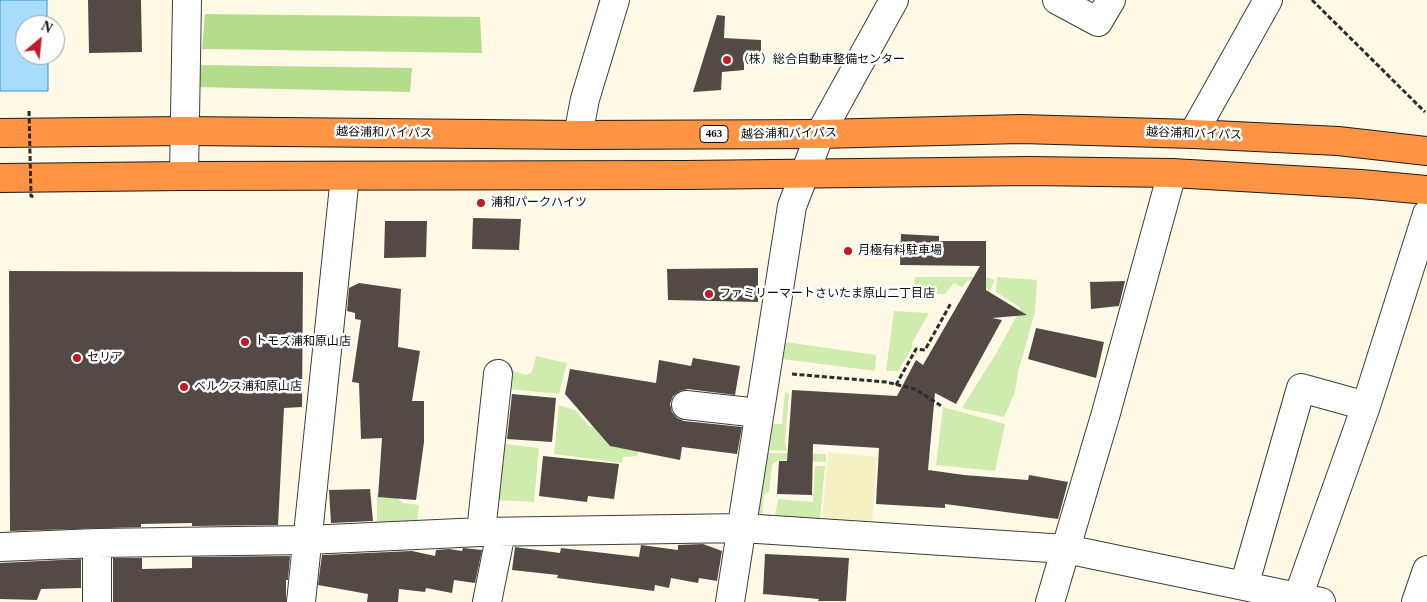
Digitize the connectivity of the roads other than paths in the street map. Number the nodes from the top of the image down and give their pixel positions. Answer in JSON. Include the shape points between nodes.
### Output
{"nodes":[{"id":1,"x":187,"y":0,"type":"edge"},
{"id":2,"x":615,"y":0,"type":"edge"},
{"id":3,"x":894,"y":0,"type":"edge"},
{"id":4,"x":1056,"y":0,"type":"edge"},
{"id":5,"x":1110,"y":0,"type":"edge"},
{"id":6,"x":1268,"y":0,"type":"edge"},
{"id":7,"x":184,"y":131,"type":"junction"},
{"id":8,"x":0,"y":133,"type":"edge"},
{"id":9,"x":820,"y":134,"type":"junction"},
{"id":10,"x":1193,"y":134,"type":"junction"},
{"id":11,"x":578,"y":135,"type":"junction"},
{"id":12,"x":1427,"y":151,"type":"edge"},
{"id":13,"x":804,"y":173,"type":"junction"},
{"id":14,"x":1172,"y":174,"type":"junction"},
{"id":15,"x":184,"y":176,"type":"junction"},
{"id":16,"x":344,"y":176,"type":"junction"},
{"id":17,"x":0,"y":178,"type":"edge"},
{"id":18,"x":1427,"y":190,"type":"edge"},
{"id":19,"x":1427,"y":214,"type":"edge"},
{"id":20,"x":498,"y":374,"type":"dead end"},
{"id":21,"x":686,"y":404,"type":"dead end"},
{"id":22,"x":1366,"y":406,"type":"junction"},
{"id":23,"x":759,"y":413,"type":"junction"},
{"id":24,"x":742,"y":528,"type":"junction"},
{"id":25,"x":491,"y":532,"type":"junction"},
{"id":26,"x":307,"y":540,"type":"junction"},
{"id":27,"x":97,"y":543,"type":"junction"},
{"id":28,"x":0,"y":547,"type":"edge"},
{"id":29,"x":1066,"y":548,"type":"junction"},
{"id":30,"x":1427,"y":570,"type":"edge"},
{"id":31,"x":1244,"y":586,"type":"junction"},
{"id":32,"x":1310,"y":600,"type":"edge"},
{"id":33,"x":97,"y":602,"type":"edge"},
{"id":34,"x":300,"y":602,"type":"edge"},
{"id":35,"x":488,"y":602,"type":"edge"},
{"id":36,"x":730,"y":602,"type":"edge"},
{"id":37,"x":1050,"y":602,"type":"edge"},
{"id":38,"x":1416,"y":602,"type":"edge"}],
"edges":[{"from":1,"to":7,"type":"street"},
{"from":2,"to":11,"type":"street","via":[[585,99]]},
{"from":3,"to":9,"type":"street"},
{"from":4,"to":5,"type":"street","via":[[1098,22]]},
{"from":6,"to":10,"type":"street"},
{"from":7,"to":8,"type":"highway","name":"越谷浦和バイパス","number":"463"},
{"from":7,"to":11,"type":"highway","name":"越谷浦和バイパス","number":"463"},
{"from":7,"to":15,"type":"street"},
{"from":9,"to":10,"type":"highway","name":"越谷浦和バイパス","number":"463","via":[[1021,129]]},
{"from":9,"to":11,"type":"highway","name":"越谷浦和バイパス","number":"463"},
{"from":9,"to":13,"type":"street"},
{"from":10,"to":12,"type":"highway","name":"越谷浦和バイパス","number":"463","via":[[1338,141]]},
{"from":13,"to":14,"type":"highway","via":[[1030,171]]},
{"from":13,"to":16,"type":"highway"},
{"from":13,"to":23,"type":"street","via":[[792,206]]},
{"from":14,"to":18,"type":"highway"},
{"from":14,"to":29,"type":"street"},
{"from":15,"to":16,"type":"highway"},
{"from":15,"to":17,"type":"highway"},
{"from":16,"to":26,"type":"street"},
{"from":19,"to":22,"type":"street"},
{"from":20,"to":25,"type":"street"},
{"from":21,"to":23,"type":"street"},
{"from":22,"to":31,"type":"street","via":[[1300,388]]},
{"from":22,"to":32,"type":"street"},
{"from":23,"to":24,"type":"street"},
{"from":24,"to":25,"type":"street"},
{"from":24,"to":29,"type":"street"},
{"from":24,"to":36,"type":"street"},
{"from":25,"to":26,"type":"street"},
{"from":25,"to":35,"type":"street"},
{"from":26,"to":27,"type":"street"},
{"from":26,"to":34,"type":"street"},
{"from":27,"to":28,"type":"street"},
{"from":27,"to":33,"type":"street"},
{"from":29,"to":31,"type":"street"},
{"from":29,"to":37,"type":"street"},
{"from":30,"to":38,"type":"street"},
{"from":31,"to":32,"type":"street"}]}
